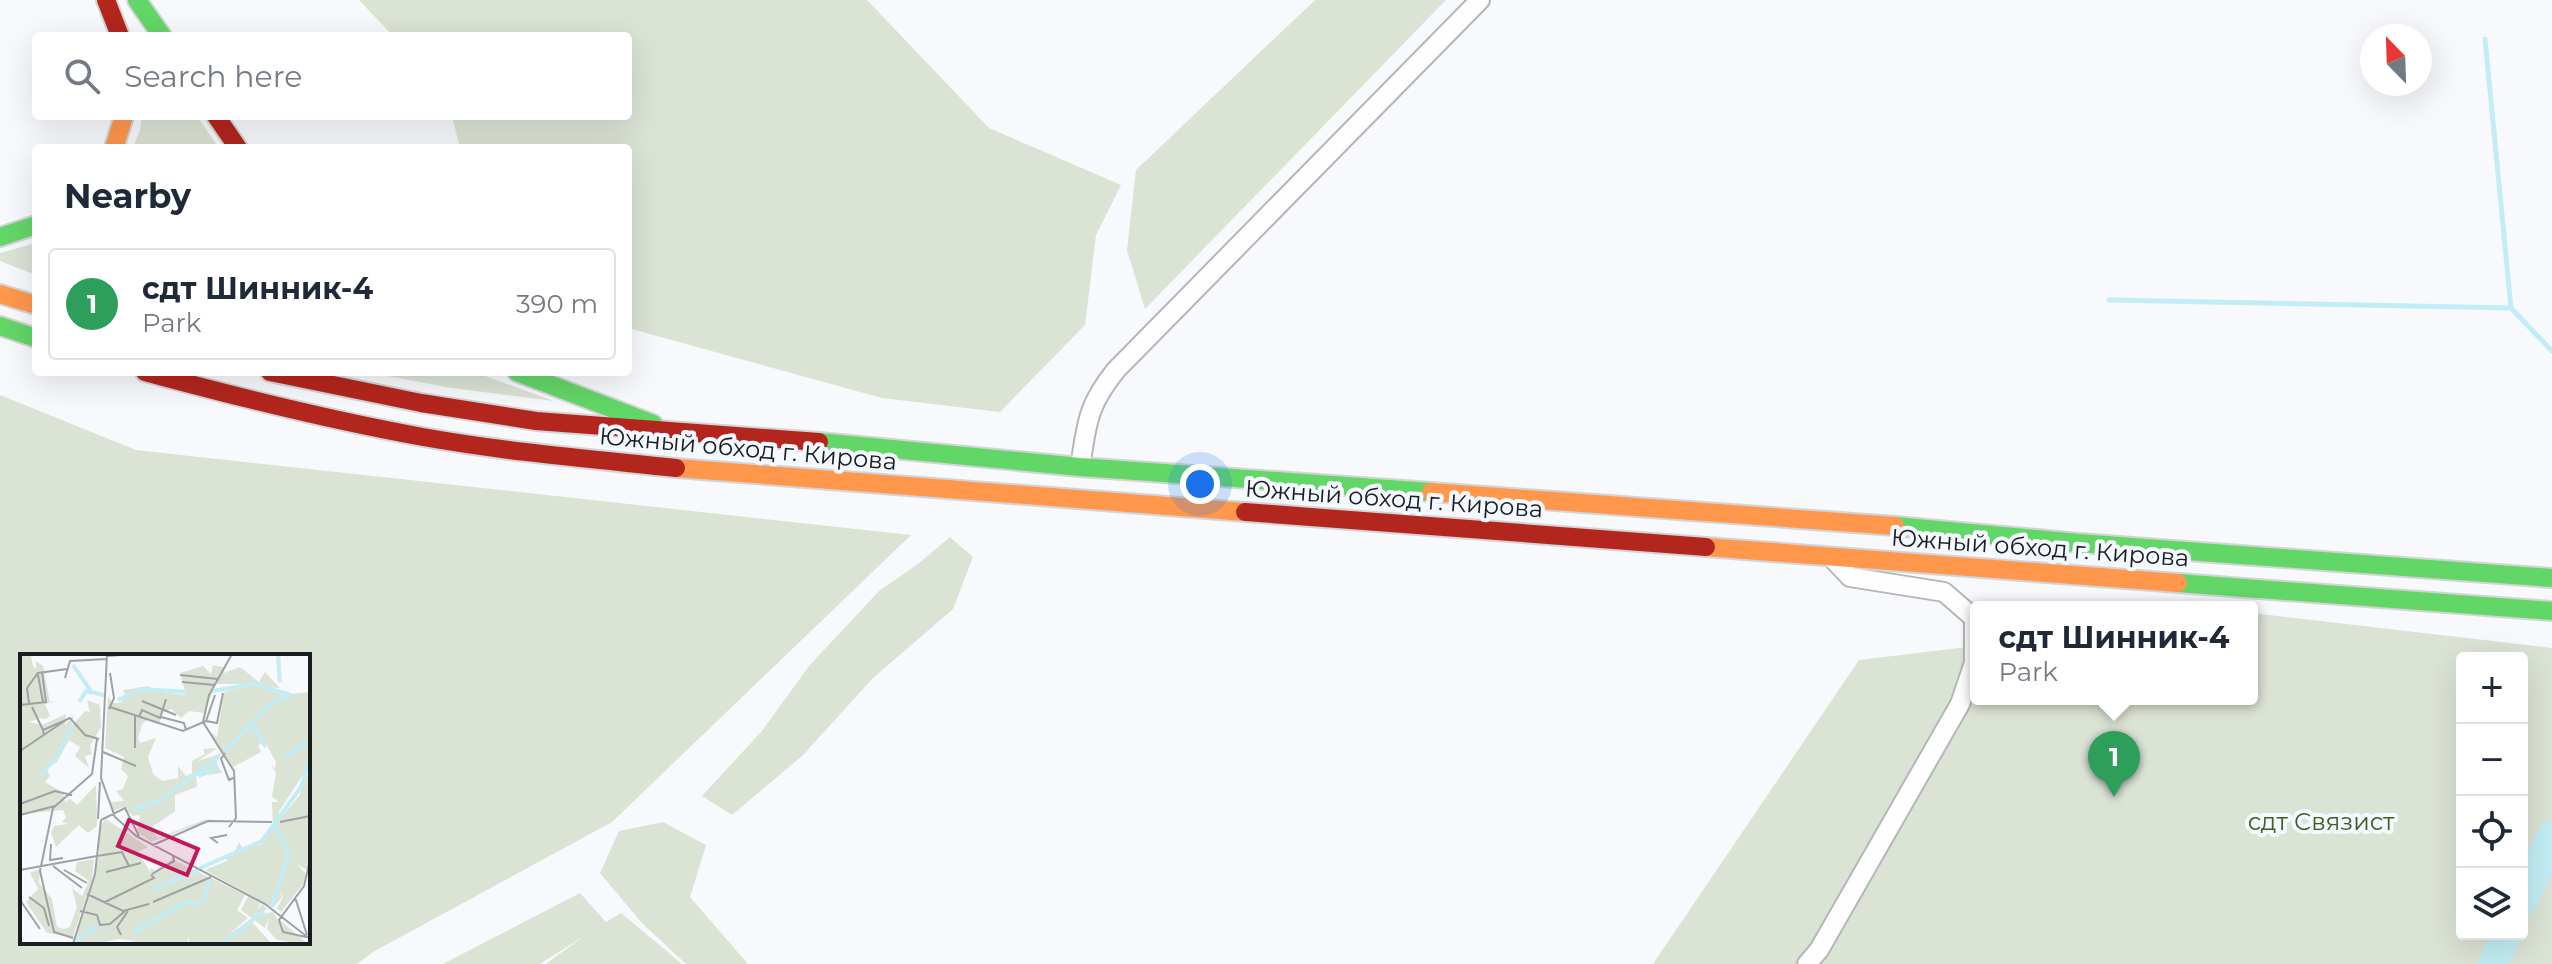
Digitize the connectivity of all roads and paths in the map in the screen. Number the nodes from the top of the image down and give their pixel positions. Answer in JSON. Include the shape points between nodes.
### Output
{"nodes":[{"id":1,"x":106,"y":0,"type":"edge"},
{"id":2,"x":137,"y":0,"type":"edge"},
{"id":3,"x":1480,"y":0,"type":"edge"},
{"id":4,"x":118,"y":32,"type":"edge"},
{"id":5,"x":159,"y":32,"type":"edge"},
{"id":6,"x":123,"y":120,"type":"edge"},
{"id":7,"x":219,"y":120,"type":"edge"},
{"id":8,"x":115,"y":144,"type":"edge"},
{"id":9,"x":235,"y":144,"type":"edge"},
{"id":10,"x":32,"y":226,"type":"edge"},
{"id":11,"x":0,"y":237,"type":"edge"},
{"id":12,"x":0,"y":294,"type":"edge"},
{"id":13,"x":32,"y":304,"type":"edge"},
{"id":14,"x":0,"y":326,"type":"edge"},
{"id":15,"x":32,"y":337,"type":"edge"},
{"id":16,"x":159,"y":376,"type":"edge"},
{"id":17,"x":289,"y":376,"type":"edge"},
{"id":18,"x":527,"y":376,"type":"edge"},
{"id":19,"x":673,"y":432,"type":"junction"},
{"id":20,"x":1080,"y":467,"type":"junction"},
{"id":21,"x":1831,"y":557,"type":"junction"},
{"id":22,"x":2552,"y":578,"type":"edge"},
{"id":23,"x":2552,"y":611,"type":"edge"},
{"id":24,"x":1970,"y":615,"type":"edge"},
{"id":25,"x":1970,"y":675,"type":"edge"},
{"id":26,"x":1807,"y":964,"type":"edge"}],
"edges":[{"from":1,"to":4,"type":"main road"},
{"from":2,"to":5,"type":"main road"},
{"from":3,"to":20,"type":"street","via":[[1116,370],[1089,413]]},
{"from":6,"to":8,"type":"main road"},
{"from":7,"to":9,"type":"main road"},
{"from":10,"to":11,"type":"main road"},
{"from":12,"to":13,"type":"main road"},
{"from":14,"to":15,"type":"main road"},
{"from":16,"to":21,"type":"main road","name":"Южный обход г. Кирова","via":[[424,437],[539,454]]},
{"from":17,"to":19,"type":"main road","name":"Южный обход г. Кирова","via":[[536,421]]},
{"from":18,"to":19,"type":"main road"},
{"from":19,"to":20,"type":"main road","name":"Южный обход г. Кирова"},
{"from":20,"to":22,"type":"main road","name":"Южный обход г. Кирова"},
{"from":21,"to":23,"type":"main road","name":"Южный обход г. Кирова"},
{"from":21,"to":24,"type":"street","via":[[1850,577],[1944,592]]},
{"from":25,"to":26,"type":"street","via":[[1960,704]]}]}
